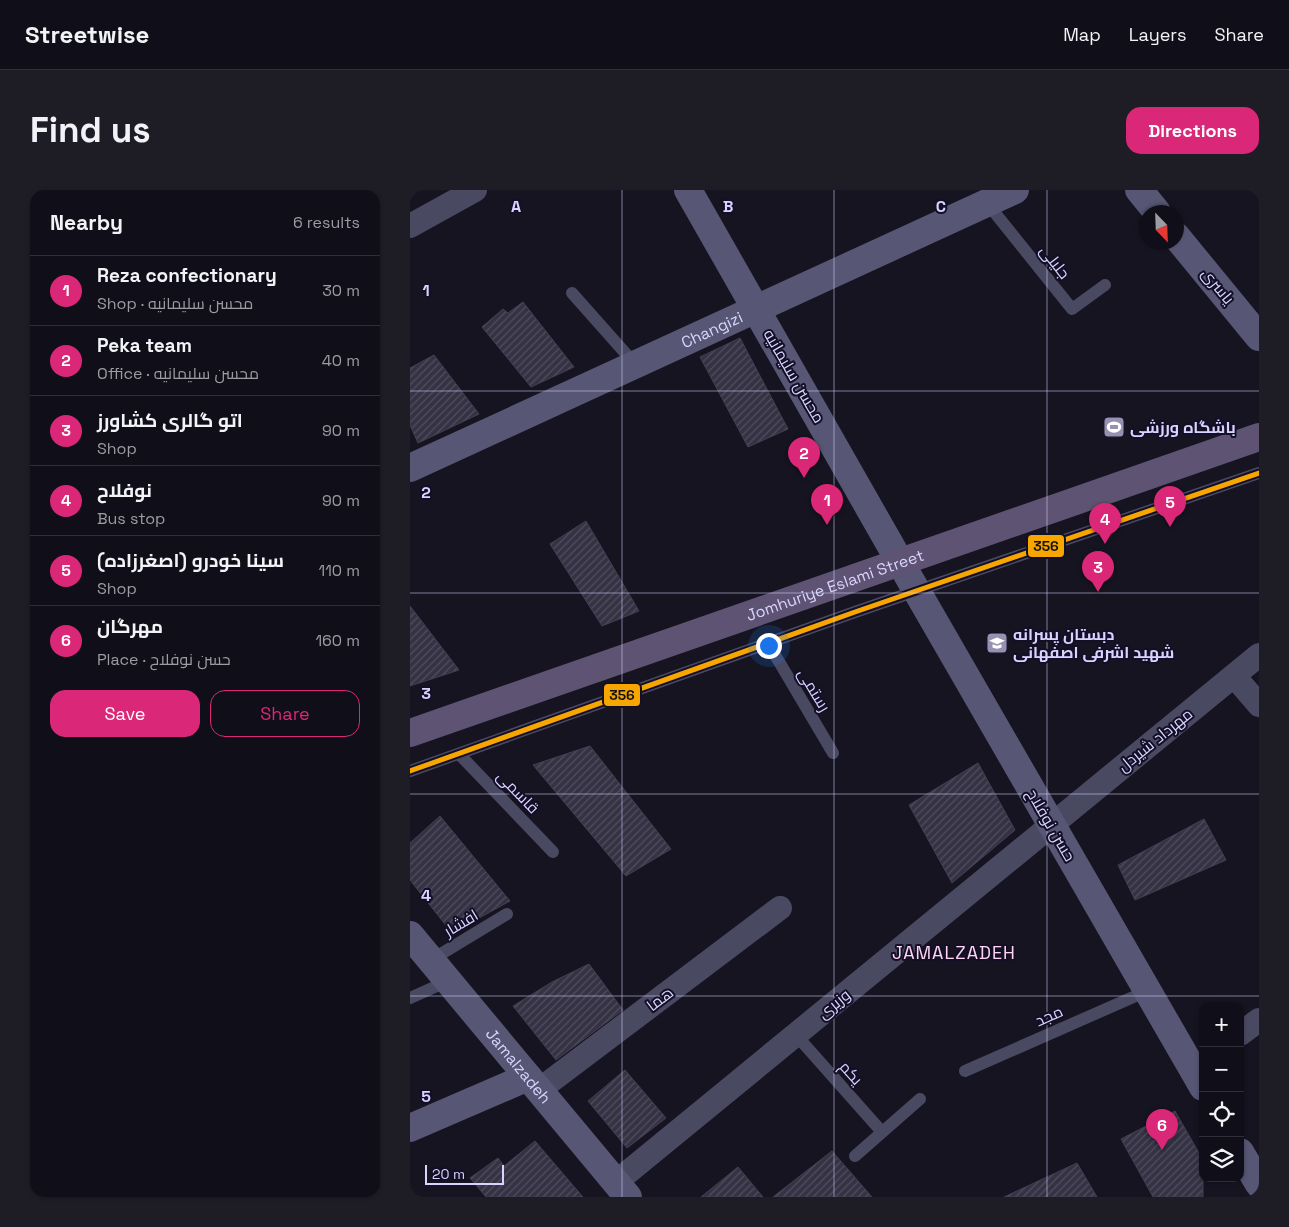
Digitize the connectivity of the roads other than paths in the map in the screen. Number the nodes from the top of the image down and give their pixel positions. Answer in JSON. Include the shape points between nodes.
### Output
{"nodes":[{"id":1,"x":475,"y":190,"type":"edge"},
{"id":2,"x":688,"y":190,"type":"edge"},
{"id":3,"x":1015,"y":190,"type":"edge"},
{"id":4,"x":1139,"y":190,"type":"edge"},
{"id":5,"x":987,"y":202,"type":"junction"},
{"id":6,"x":1151,"y":205,"type":"edge"},
{"id":7,"x":410,"y":226,"type":"edge"},
{"id":8,"x":1184,"y":246,"type":"edge"},
{"id":9,"x":1105,"y":285,"type":"dead end"},
{"id":10,"x":572,"y":293,"type":"dead end"},
{"id":11,"x":755,"y":309,"type":"junction"},
{"id":12,"x":1259,"y":336,"type":"edge"},
{"id":13,"x":636,"y":364,"type":"junction"},
{"id":14,"x":1259,"y":437,"type":"edge"},
{"id":15,"x":410,"y":468,"type":"edge"},
{"id":16,"x":1259,"y":472,"type":"edge"},
{"id":17,"x":900,"y":562,"type":"junction"},
{"id":18,"x":917,"y":592,"type":"junction"},
{"id":19,"x":768,"y":644,"type":"junction"},
{"id":20,"x":1259,"y":656,"type":"edge"},
{"id":21,"x":1234,"y":676,"type":"junction"},
{"id":22,"x":1259,"y":705,"type":"edge"},
{"id":23,"x":410,"y":733,"type":"edge"},
{"id":24,"x":833,"y":753,"type":"dead end"},
{"id":25,"x":459,"y":754,"type":"junction"},
{"id":26,"x":410,"y":771,"type":"edge"},
{"id":27,"x":1051,"y":825,"type":"junction"},
{"id":28,"x":553,"y":852,"type":"dead end"},
{"id":29,"x":780,"y":908,"type":"dead end"},
{"id":30,"x":507,"y":914,"type":"dead end"},
{"id":31,"x":410,"y":935,"type":"edge"},
{"id":32,"x":431,"y":960,"type":"junction"},
{"id":33,"x":448,"y":981,"type":"junction"},
{"id":34,"x":1147,"y":991,"type":"junction"},
{"id":35,"x":410,"y":998,"type":"edge"},
{"id":36,"x":1259,"y":1020,"type":"edge"},
{"id":37,"x":1244,"y":1031,"type":"edge"},
{"id":38,"x":796,"y":1035,"type":"junction"},
{"id":39,"x":965,"y":1071,"type":"dead end"},
{"id":40,"x":1199,"y":1071,"type":"edge"},
{"id":41,"x":534,"y":1083,"type":"junction"},
{"id":42,"x":920,"y":1099,"type":"dead end"},
{"id":43,"x":410,"y":1128,"type":"edge"},
{"id":44,"x":882,"y":1132,"type":"junction"},
{"id":45,"x":855,"y":1156,"type":"dead end"},
{"id":46,"x":1244,"y":1159,"type":"edge"},
{"id":47,"x":1259,"y":1184,"type":"edge"},
{"id":48,"x":622,"y":1190,"type":"edge"}],
"edges":[{"from":1,"to":7,"type":"street"},
{"from":2,"to":11,"type":"street","name":"محسن سلیمانیه"},
{"from":3,"to":5,"type":"street","name":"Changizi"},
{"from":4,"to":6,"type":"street"},
{"from":5,"to":9,"type":"lane","name":"جلیلی","via":[[1072,309]]},
{"from":5,"to":11,"type":"street","name":"Changizi"},
{"from":8,"to":12,"type":"street","name":"یاسری"},
{"from":10,"to":13,"type":"lane"},
{"from":11,"to":13,"type":"street","name":"Changizi"},
{"from":11,"to":17,"type":"street","name":"محسن سلیمانیه"},
{"from":13,"to":15,"type":"street","name":"Changizi"},
{"from":14,"to":17,"type":"main road","name":"Jomhuriye Eslami Street"},
{"from":16,"to":18,"type":"lane"},
{"from":17,"to":18,"type":"street","name":"حسن نوفلاح"},
{"from":17,"to":23,"type":"main road","name":"Jomhuriye Eslami Street"},
{"from":18,"to":19,"type":"lane"},
{"from":18,"to":27,"type":"street","name":"حسن نوفلاح"},
{"from":19,"to":24,"type":"lane","name":"رستمی"},
{"from":19,"to":25,"type":"lane"},
{"from":20,"to":21,"type":"street","name":"مهرداد شیردل"},
{"from":21,"to":22,"type":"street"},
{"from":21,"to":27,"type":"street","name":"مهرداد شیردل"},
{"from":25,"to":26,"type":"lane"},
{"from":25,"to":28,"type":"lane","name":"قاسمی"},
{"from":27,"to":34,"type":"street","name":"حسن نوفلاح"},
{"from":27,"to":38,"type":"street","name":"وزیری"},
{"from":29,"to":41,"type":"street","name":"هما"},
{"from":30,"to":32,"type":"lane","name":"افشار"},
{"from":31,"to":32,"type":"street","name":"Jamalzadeh"},
{"from":32,"to":33,"type":"street","name":"Jamalzadeh"},
{"from":33,"to":35,"type":"lane"},
{"from":33,"to":41,"type":"street","name":"Jamalzadeh"},
{"from":34,"to":39,"type":"lane","name":"مجد"},
{"from":34,"to":40,"type":"street","name":"حسن نوفلاح"},
{"from":36,"to":37,"type":"street"},
{"from":38,"to":44,"type":"lane","name":"یکم"},
{"from":38,"to":48,"type":"street","name":"وزیری"},
{"from":41,"to":43,"type":"street"},
{"from":41,"to":48,"type":"street","name":"Jamalzadeh"},
{"from":42,"to":44,"type":"lane"},
{"from":44,"to":45,"type":"lane"},
{"from":46,"to":47,"type":"street"}]}
